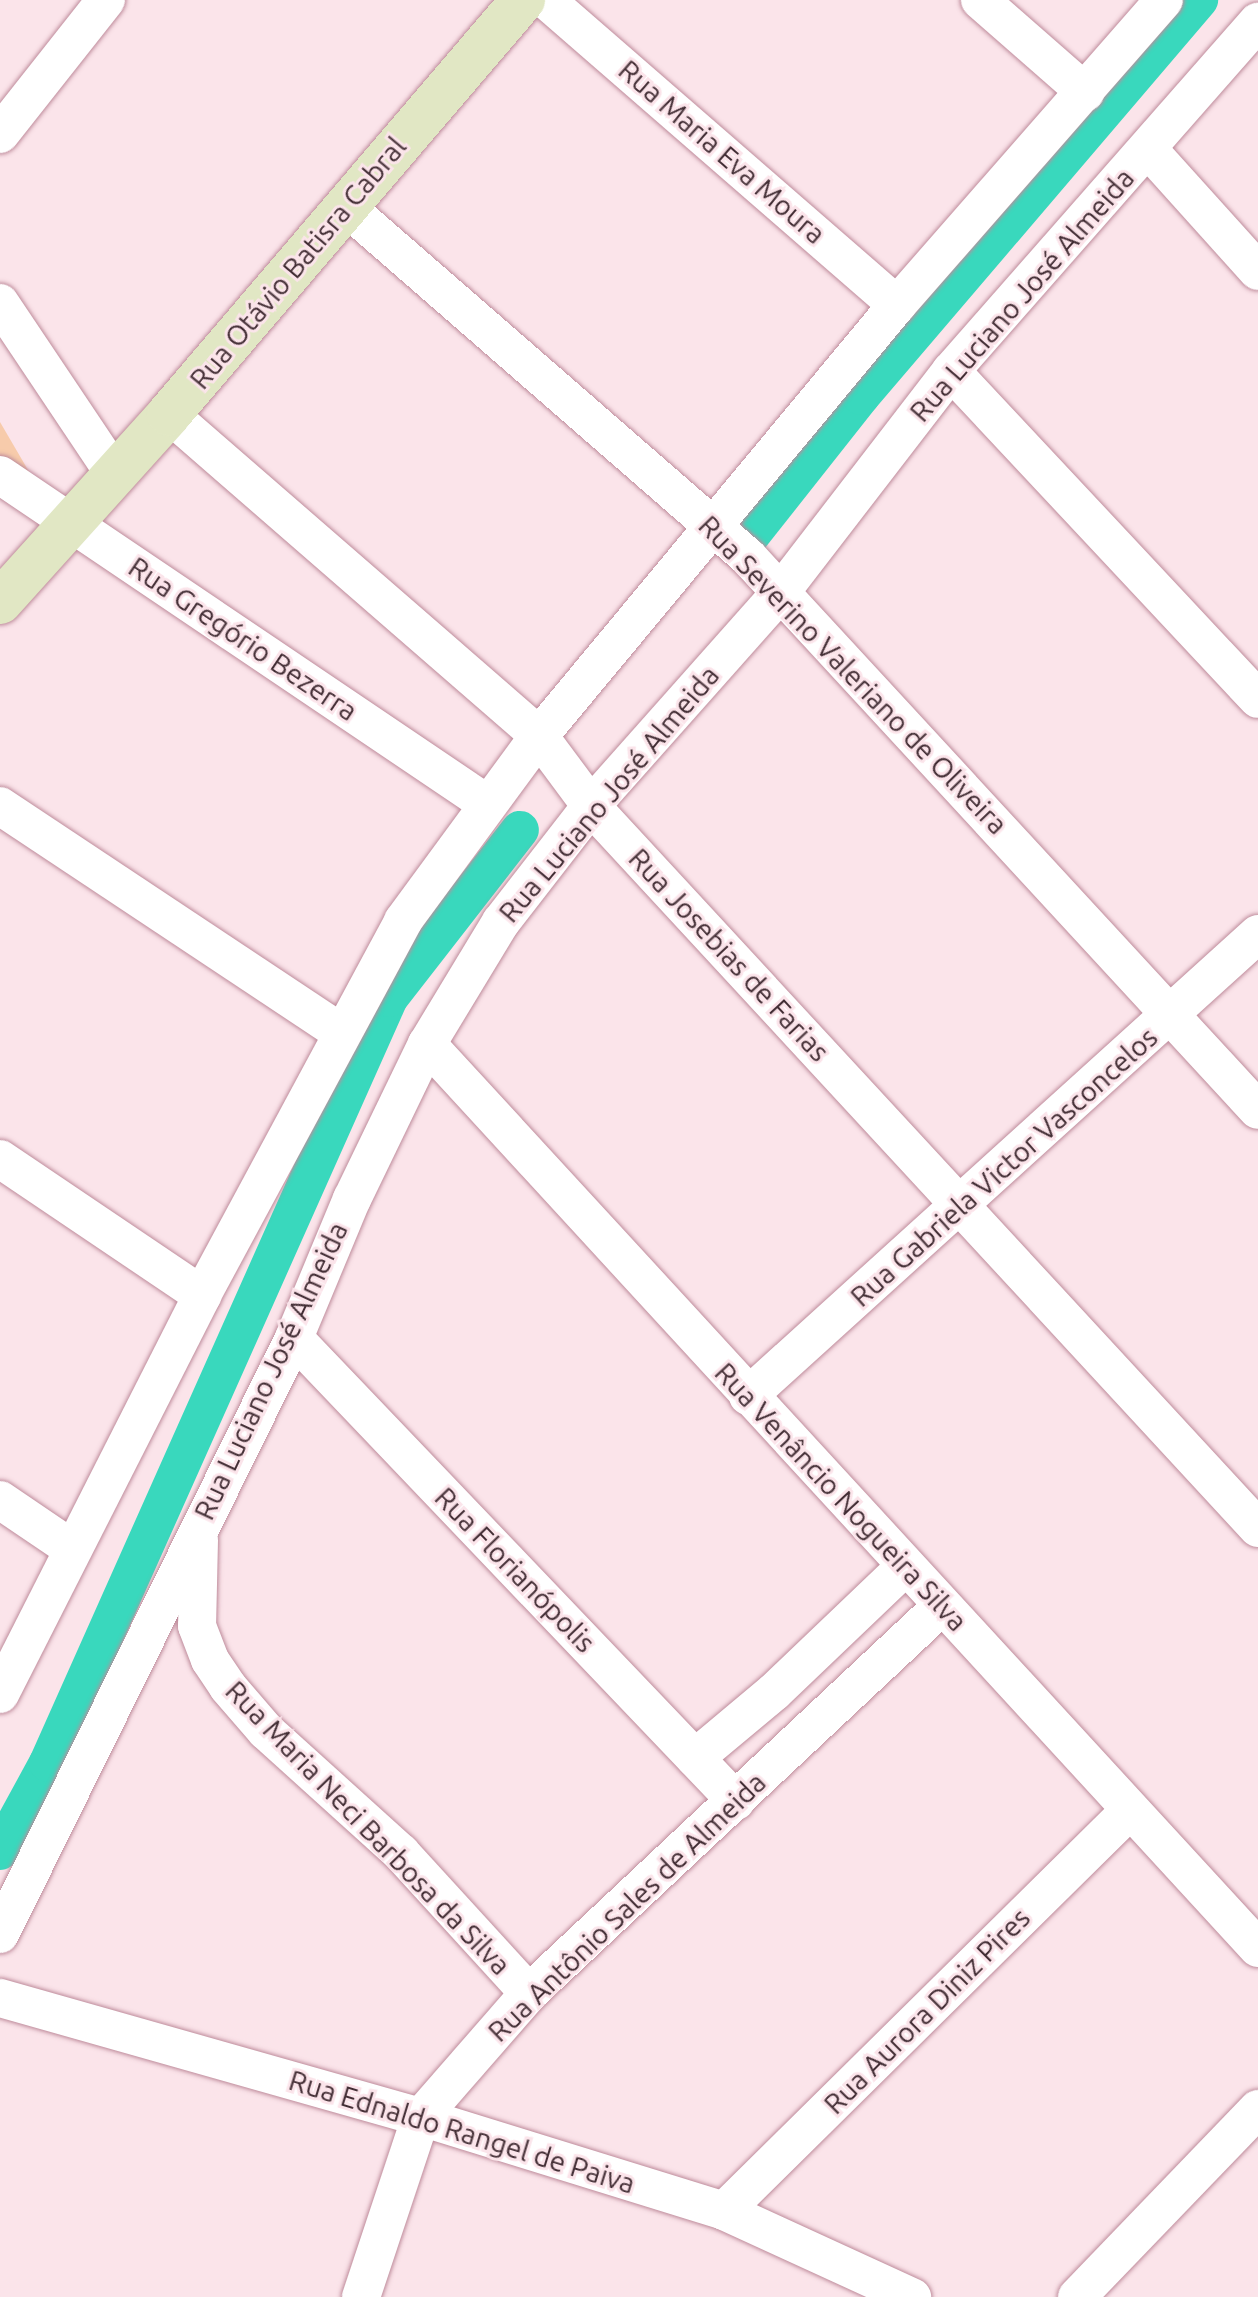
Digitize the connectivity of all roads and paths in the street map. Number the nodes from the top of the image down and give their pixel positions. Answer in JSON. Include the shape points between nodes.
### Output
{"nodes":[{"id":1,"x":106,"y":0,"type":"edge"},
{"id":2,"x":523,"y":0,"type":"edge"},
{"id":3,"x":546,"y":0,"type":"edge"},
{"id":4,"x":980,"y":0,"type":"edge"},
{"id":5,"x":1164,"y":0,"type":"edge"},
{"id":6,"x":1258,"y":22,"type":"edge"},
{"id":7,"x":1085,"y":92,"type":"junction"},
{"id":8,"x":0,"y":134,"type":"edge"},
{"id":9,"x":1148,"y":149,"type":"junction"},
{"id":10,"x":345,"y":206,"type":"junction"},
{"id":11,"x":1258,"y":271,"type":"edge"},
{"id":12,"x":0,"y":303,"type":"edge"},
{"id":13,"x":897,"y":305,"type":"junction"},
{"id":14,"x":951,"y":371,"type":"junction"},
{"id":15,"x":169,"y":414,"type":"junction"},
{"id":16,"x":114,"y":473,"type":"junction"},
{"id":17,"x":0,"y":475,"type":"edge"},
{"id":18,"x":69,"y":522,"type":"junction"},
{"id":19,"x":714,"y":527,"type":"junction"},
{"id":20,"x":780,"y":593,"type":"junction"},
{"id":21,"x":0,"y":602,"type":"edge"},
{"id":22,"x":1258,"y":699,"type":"edge"},
{"id":23,"x":539,"y":736,"type":"junction"},
{"id":24,"x":486,"y":803,"type":"junction"},
{"id":25,"x":0,"y":806,"type":"edge"},
{"id":26,"x":591,"y":806,"type":"junction"},
{"id":27,"x":1258,"y":934,"type":"edge"},
{"id":28,"x":1175,"y":1014,"type":"junction"},
{"id":29,"x":340,"y":1032,"type":"junction"},
{"id":30,"x":427,"y":1044,"type":"junction"},
{"id":31,"x":1258,"y":1110,"type":"edge"},
{"id":32,"x":0,"y":1159,"type":"edge"},
{"id":33,"x":960,"y":1206,"type":"junction"},
{"id":34,"x":202,"y":1295,"type":"junction"},
{"id":35,"x":294,"y":1338,"type":"junction"},
{"id":36,"x":748,"y":1396,"type":"junction"},
{"id":37,"x":0,"y":1500,"type":"edge"},
{"id":38,"x":201,"y":1519,"type":"junction"},
{"id":39,"x":1258,"y":1528,"type":"edge"},
{"id":40,"x":71,"y":1548,"type":"junction"},
{"id":41,"x":905,"y":1567,"type":"junction"},
{"id":42,"x":942,"y":1606,"type":"junction"},
{"id":43,"x":0,"y":1694,"type":"edge"},
{"id":44,"x":695,"y":1758,"type":"junction"},
{"id":45,"x":736,"y":1801,"type":"junction"},
{"id":46,"x":1129,"y":1811,"type":"junction"},
{"id":47,"x":0,"y":1934,"type":"edge"},
{"id":48,"x":1258,"y":1948,"type":"edge"},
{"id":49,"x":529,"y":1993,"type":"junction"},
{"id":50,"x":0,"y":1998,"type":"edge"},
{"id":51,"x":1258,"y":2109,"type":"edge"},
{"id":52,"x":421,"y":2117,"type":"junction"},
{"id":53,"x":724,"y":2211,"type":"junction"},
{"id":54,"x":361,"y":2297,"type":"edge"},
{"id":55,"x":912,"y":2297,"type":"edge"},
{"id":56,"x":1077,"y":2297,"type":"edge"}],
"edges":[{"from":1,"to":8,"type":"street"},
{"from":2,"to":10,"type":"street","name":"Rua Otávio Batisra Cabral"},
{"from":3,"to":13,"type":"street","name":"Rua Maria Eva Moura"},
{"from":4,"to":7,"type":"street"},
{"from":5,"to":7,"type":"street"},
{"from":6,"to":9,"type":"street","name":"Rua Luciano José Almeida"},
{"from":7,"to":13,"type":"street"},
{"from":9,"to":11,"type":"street"},
{"from":9,"to":14,"type":"street","name":"Rua Luciano José Almeida"},
{"from":10,"to":15,"type":"street","name":"Rua Otávio Batisra Cabral"},
{"from":10,"to":19,"type":"street","name":"Rua Severino Valeriano de Oliveira"},
{"from":12,"to":16,"type":"street"},
{"from":13,"to":19,"type":"street"},
{"from":14,"to":20,"type":"street","name":"Rua Luciano José Almeida"},
{"from":14,"to":22,"type":"street"},
{"from":15,"to":16,"type":"street","name":"Rua Otávio Batisra Cabral"},
{"from":15,"to":23,"type":"street","name":"Rua Josebias de Farias"},
{"from":16,"to":18,"type":"street","name":"Rua Otávio Batisra Cabral"},
{"from":17,"to":18,"type":"street","name":"Rua Gregório Bezerra"},
{"from":18,"to":21,"type":"street","name":"Rua Otávio Batisra Cabral"},
{"from":18,"to":24,"type":"street","name":"Rua Gregório Bezerra"},
{"from":19,"to":20,"type":"street","name":"Rua Severino Valeriano de Oliveira"},
{"from":19,"to":23,"type":"street"},
{"from":20,"to":26,"type":"street","name":"Rua Luciano José Almeida"},
{"from":20,"to":28,"type":"street","name":"Rua Severino Valeriano de Oliveira"},
{"from":23,"to":24,"type":"street"},
{"from":23,"to":26,"type":"street","name":"Rua Josebias de Farias"},
{"from":24,"to":29,"type":"street","via":[[403,921]]},
{"from":25,"to":29,"type":"street"},
{"from":26,"to":30,"type":"street","name":"Rua Luciano José Almeida","via":[[501,922]]},
{"from":26,"to":33,"type":"street","name":"Rua Josebias de Farias"},
{"from":27,"to":28,"type":"street","name":"Rua Gabriela Victor Vasconcelos"},
{"from":28,"to":31,"type":"street","name":"Rua Severino Valeriano de Oliveira"},
{"from":28,"to":33,"type":"street","name":"Rua Gabriela Victor Vasconcelos"},
{"from":29,"to":34,"type":"street"},
{"from":30,"to":35,"type":"street","name":"Rua Luciano José Almeida","via":[[352,1199]]},
{"from":30,"to":36,"type":"street","name":"Rua Venâncio Nogueira Silva"},
{"from":32,"to":34,"type":"street"},
{"from":33,"to":36,"type":"street","name":"Rua Gabriela Victor Vasconcelos"},
{"from":33,"to":39,"type":"street","name":"Rua Josebias de Farias"},
{"from":34,"to":40,"type":"street"},
{"from":35,"to":38,"type":"street","name":"Rua Luciano José Almeida"},
{"from":35,"to":44,"type":"street","name":"Rua Florianópolis"},
{"from":36,"to":41,"type":"street","name":"Rua Venâncio Nogueira Silva"},
{"from":37,"to":40,"type":"street"},
{"from":38,"to":47,"type":"street","name":"Rua Luciano José Almeida"},
{"from":38,"to":49,"type":"street","name":"Rua Maria Neci Barbosa da Silva","via":[[197,1626],[228,1687],[266,1731],[401,1853]]},
{"from":40,"to":43,"type":"street"},
{"from":41,"to":42,"type":"street","name":"Rua Venâncio Nogueira Silva"},
{"from":41,"to":44,"type":"street","name":"Rua Antônio Sales de Almeida","via":[[774,1692]]},
{"from":42,"to":45,"type":"street","name":"Rua Antônio Sales de Almeida"},
{"from":42,"to":46,"type":"street","name":"Rua Venâncio Nogueira Silva"},
{"from":44,"to":45,"type":"street","name":"Rua Florianópolis"},
{"from":45,"to":49,"type":"street","name":"Rua Antônio Sales de Almeida"},
{"from":46,"to":48,"type":"street","name":"Rua Venâncio Nogueira Silva"},
{"from":46,"to":53,"type":"street","name":"Rua Aurora Diniz Pires"},
{"from":49,"to":52,"type":"street","name":"Rua Antônio Sales de Almeida"},
{"from":50,"to":52,"type":"street","name":"Rua Ednaldo Rangel de Paiva"},
{"from":51,"to":56,"type":"street"},
{"from":52,"to":53,"type":"street","name":"Rua Ednaldo Rangel de Paiva"},
{"from":52,"to":54,"type":"street","name":"Rua Antônio Sales de Almeida"},
{"from":53,"to":55,"type":"street","name":"Rua Ednaldo Rangel de Paiva"}]}
